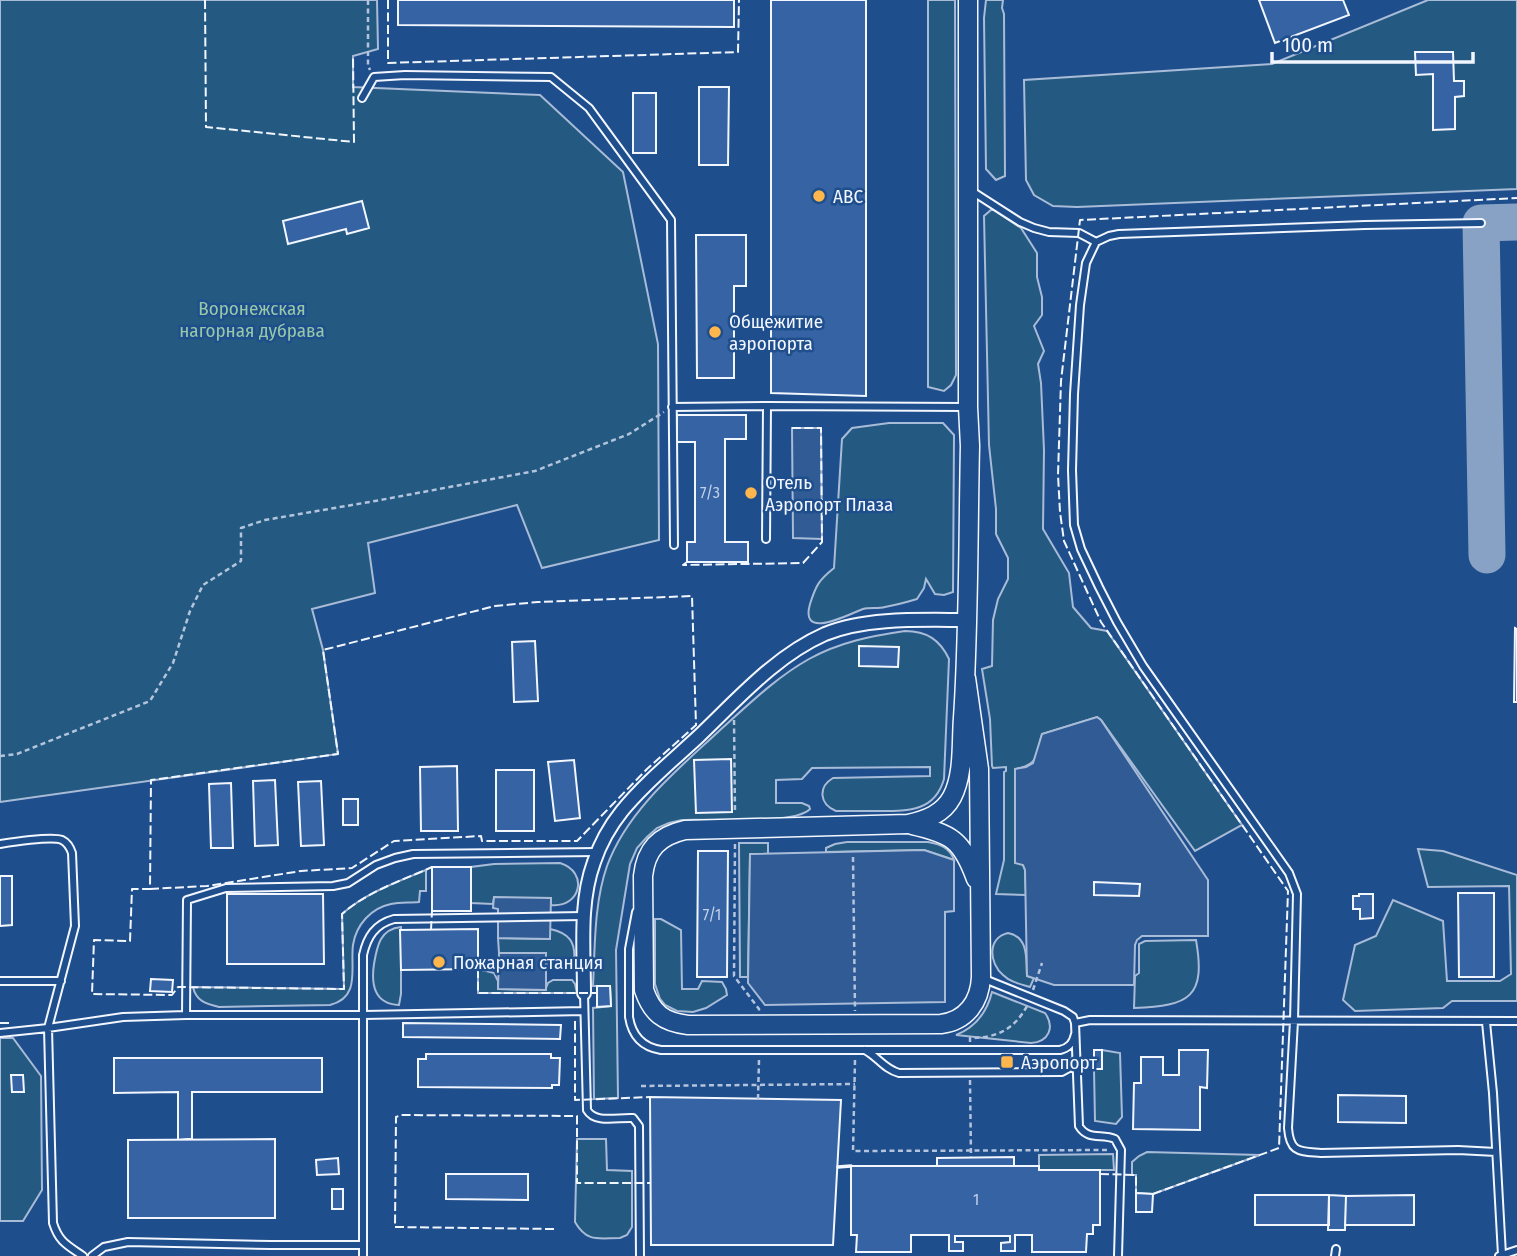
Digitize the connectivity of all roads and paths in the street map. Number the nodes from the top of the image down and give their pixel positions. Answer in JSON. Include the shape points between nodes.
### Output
{"nodes":[{"id":1,"x":368,"y":0,"type":"edge"},
{"id":2,"x":968,"y":0,"type":"edge"},
{"id":3,"x":374,"y":77,"type":"junction"},
{"id":4,"x":362,"y":98,"type":"dead end"},
{"id":5,"x":968,"y":189,"type":"junction"},
{"id":6,"x":1481,"y":223,"type":"dead end"},
{"id":7,"x":1096,"y":242,"type":"junction"},
{"id":8,"x":766,"y":406,"type":"junction"},
{"id":9,"x":673,"y":407,"type":"junction"},
{"id":10,"x":968,"y":407,"type":"junction"},
{"id":11,"x":766,"y":539,"type":"dead end"},
{"id":12,"x":674,"y":545,"type":"dead end"},
{"id":13,"x":967,"y":621,"type":"junction"},
{"id":14,"x":966,"y":678,"type":"junction"},
{"id":15,"x":734,"y":720,"type":"dead end"},
{"id":16,"x":0,"y":756,"type":"edge"},
{"id":17,"x":908,"y":824,"type":"junction"},
{"id":18,"x":735,"y":829,"type":"junction"},
{"id":19,"x":0,"y":844,"type":"edge"},
{"id":20,"x":597,"y":852,"type":"junction"},
{"id":21,"x":853,"y":857,"type":"dead end"},
{"id":22,"x":643,"y":876,"type":"junction"},
{"id":23,"x":980,"y":889,"type":"junction"},
{"id":24,"x":583,"y":916,"type":"junction"},
{"id":25,"x":1042,"y":963,"type":"dead end"},
{"id":26,"x":981,"y":977,"type":"junction"},
{"id":27,"x":0,"y":981,"type":"edge"},
{"id":28,"x":61,"y":981,"type":"junction"},
{"id":29,"x":584,"y":993,"type":"joint"},
{"id":30,"x":1031,"y":997,"type":"junction"},
{"id":31,"x":759,"y":1009,"type":"dead end"},
{"id":32,"x":584,"y":1011,"type":"junction"},
{"id":33,"x":186,"y":1015,"type":"junction"},
{"id":34,"x":364,"y":1015,"type":"junction"},
{"id":35,"x":1294,"y":1021,"type":"junction"},
{"id":36,"x":1517,"y":1021,"type":"edge"},
{"id":37,"x":1486,"y":1022,"type":"junction"},
{"id":38,"x":1075,"y":1023,"type":"junction"},
{"id":39,"x":855,"y":1024,"type":"junction"},
{"id":40,"x":48,"y":1028,"type":"junction"},
{"id":41,"x":0,"y":1033,"type":"edge"},
{"id":42,"x":1075,"y":1034,"type":"junction"},
{"id":43,"x":856,"y":1049,"type":"junction"},
{"id":44,"x":970,"y":1049,"type":"junction"},
{"id":45,"x":1076,"y":1058,"type":"junction"},
{"id":46,"x":970,"y":1072,"type":"junction"},
{"id":47,"x":855,"y":1084,"type":"junction"},
{"id":48,"x":641,"y":1086,"type":"dead end"},
{"id":49,"x":1121,"y":1150,"type":"junction"},
{"id":50,"x":971,"y":1151,"type":"junction"},
{"id":51,"x":1496,"y":1152,"type":"junction"},
{"id":52,"x":971,"y":1157,"type":"dead end"},
{"id":53,"x":363,"y":1245,"type":"junction"},
{"id":54,"x":1517,"y":1250,"type":"edge"},
{"id":55,"x":1500,"y":1255,"type":"edge"},
{"id":56,"x":83,"y":1256,"type":"edge"},
{"id":57,"x":92,"y":1256,"type":"edge"},
{"id":58,"x":363,"y":1256,"type":"edge"},
{"id":59,"x":640,"y":1256,"type":"edge"},
{"id":60,"x":1118,"y":1256,"type":"edge"}],
"edges":[{"from":1,"to":3,"type":"path","via":[[368,65]]},
{"from":2,"to":5,"type":"main road"},
{"from":3,"to":4,"type":"lane"},
{"from":3,"to":9,"type":"lane","via":[[551,77],[589,108],[671,220]]},
{"from":5,"to":7,"type":"lane","via":[[1034,228],[1079,233]]},
{"from":5,"to":10,"type":"main road"},
{"from":6,"to":7,"type":"lane","via":[[1119,234]]},
{"from":7,"to":35,"type":"lane","via":[[1086,263],[1080,305],[1074,394],[1074,525],[1098,587],[1143,666],[1293,881],[1297,894]]},
{"from":8,"to":9,"type":"lane"},
{"from":8,"to":10,"type":"lane"},
{"from":8,"to":11,"type":"lane"},
{"from":9,"to":12,"type":"lane"},
{"from":9,"to":16,"type":"path","via":[[629,434],[535,471],[241,528],[241,561],[204,585],[173,663],[150,701],[17,754]]},
{"from":10,"to":13,"type":"main road"},
{"from":13,"to":14,"type":"main road"},
{"from":13,"to":20,"type":"street","via":[[884,622],[838,630],[808,643],[763,676],[636,796]]},
{"from":14,"to":17,"type":"main road","via":[[956,789],[942,810],[925,821]]},
{"from":14,"to":23,"type":"main road","via":[[979,769]]},
{"from":15,"to":18,"type":"path"},
{"from":17,"to":18,"type":"main road"},
{"from":17,"to":23,"type":"main road","via":[[954,841],[965,852]]},
{"from":18,"to":22,"type":"main road","via":[[685,830],[664,838],[649,853]]},
{"from":18,"to":31,"type":"path","via":[[734,975]]},
{"from":19,"to":28,"type":"lane","via":[[55,838],[71,849],[75,926]]},
{"from":20,"to":24,"type":"street"},
{"from":20,"to":33,"type":"lane","via":[[413,853],[386,861],[348,883],[226,888],[187,900]]},
{"from":21,"to":39,"type":"path"},
{"from":22,"to":39,"type":"main road","via":[[644,990],[650,1005],[665,1020],[688,1025]]},
{"from":22,"to":43,"type":"lane","via":[[629,949],[631,1027],[642,1044],[661,1050]]},
{"from":23,"to":26,"type":"main road"},
{"from":24,"to":29,"type":"street"},
{"from":24,"to":34,"type":"lane","via":[[385,921],[373,931],[363,955]]},
{"from":25,"to":30,"type":"path"},
{"from":26,"to":30,"type":"lane"},
{"from":26,"to":39,"type":"main road","via":[[973,1006],[957,1020]]},
{"from":27,"to":28,"type":"lane"},
{"from":28,"to":40,"type":"lane"},
{"from":29,"to":32,"type":"lane"},
{"from":30,"to":38,"type":"lane","via":[[1069,1013]]},
{"from":30,"to":44,"type":"path","via":[[1012,1026],[984,1038],[970,1038]]},
{"from":32,"to":34,"type":"lane"},
{"from":32,"to":59,"type":"lane","via":[[588,1113],[596,1118],[633,1118],[639,1126]]},
{"from":33,"to":34,"type":"lane"},
{"from":33,"to":40,"type":"lane","via":[[123,1017]]},
{"from":34,"to":53,"type":"lane"},
{"from":35,"to":37,"type":"lane"},
{"from":35,"to":38,"type":"lane"},
{"from":35,"to":51,"type":"lane","via":[[1288,1128],[1293,1148],[1321,1153]]},
{"from":36,"to":37,"type":"lane"},
{"from":37,"to":51,"type":"lane"},
{"from":38,"to":42,"type":"lane"},
{"from":40,"to":41,"type":"lane"},
{"from":40,"to":56,"type":"lane","via":[[53,1223],[62,1242]]},
{"from":42,"to":44,"type":"lane","via":[[1072,1044],[1060,1050]]},
{"from":42,"to":45,"type":"lane"},
{"from":43,"to":44,"type":"lane"},
{"from":43,"to":46,"type":"lane","via":[[899,1073]]},
{"from":43,"to":47,"type":"path"},
{"from":45,"to":46,"type":"lane","via":[[1062,1072]]},
{"from":45,"to":49,"type":"lane","via":[[1079,1126],[1088,1136],[1111,1137]]},
{"from":46,"to":50,"type":"path"},
{"from":47,"to":48,"type":"path"},
{"from":47,"to":50,"type":"path","via":[[853,1151]]},
{"from":49,"to":50,"type":"path"},
{"from":49,"to":60,"type":"lane"},
{"from":50,"to":52,"type":"path"},
{"from":51,"to":55,"type":"lane"},
{"from":53,"to":57,"type":"lane","via":[[128,1242],[104,1247]]},
{"from":53,"to":58,"type":"lane"},
{"from":54,"to":55,"type":"lane"}]}
